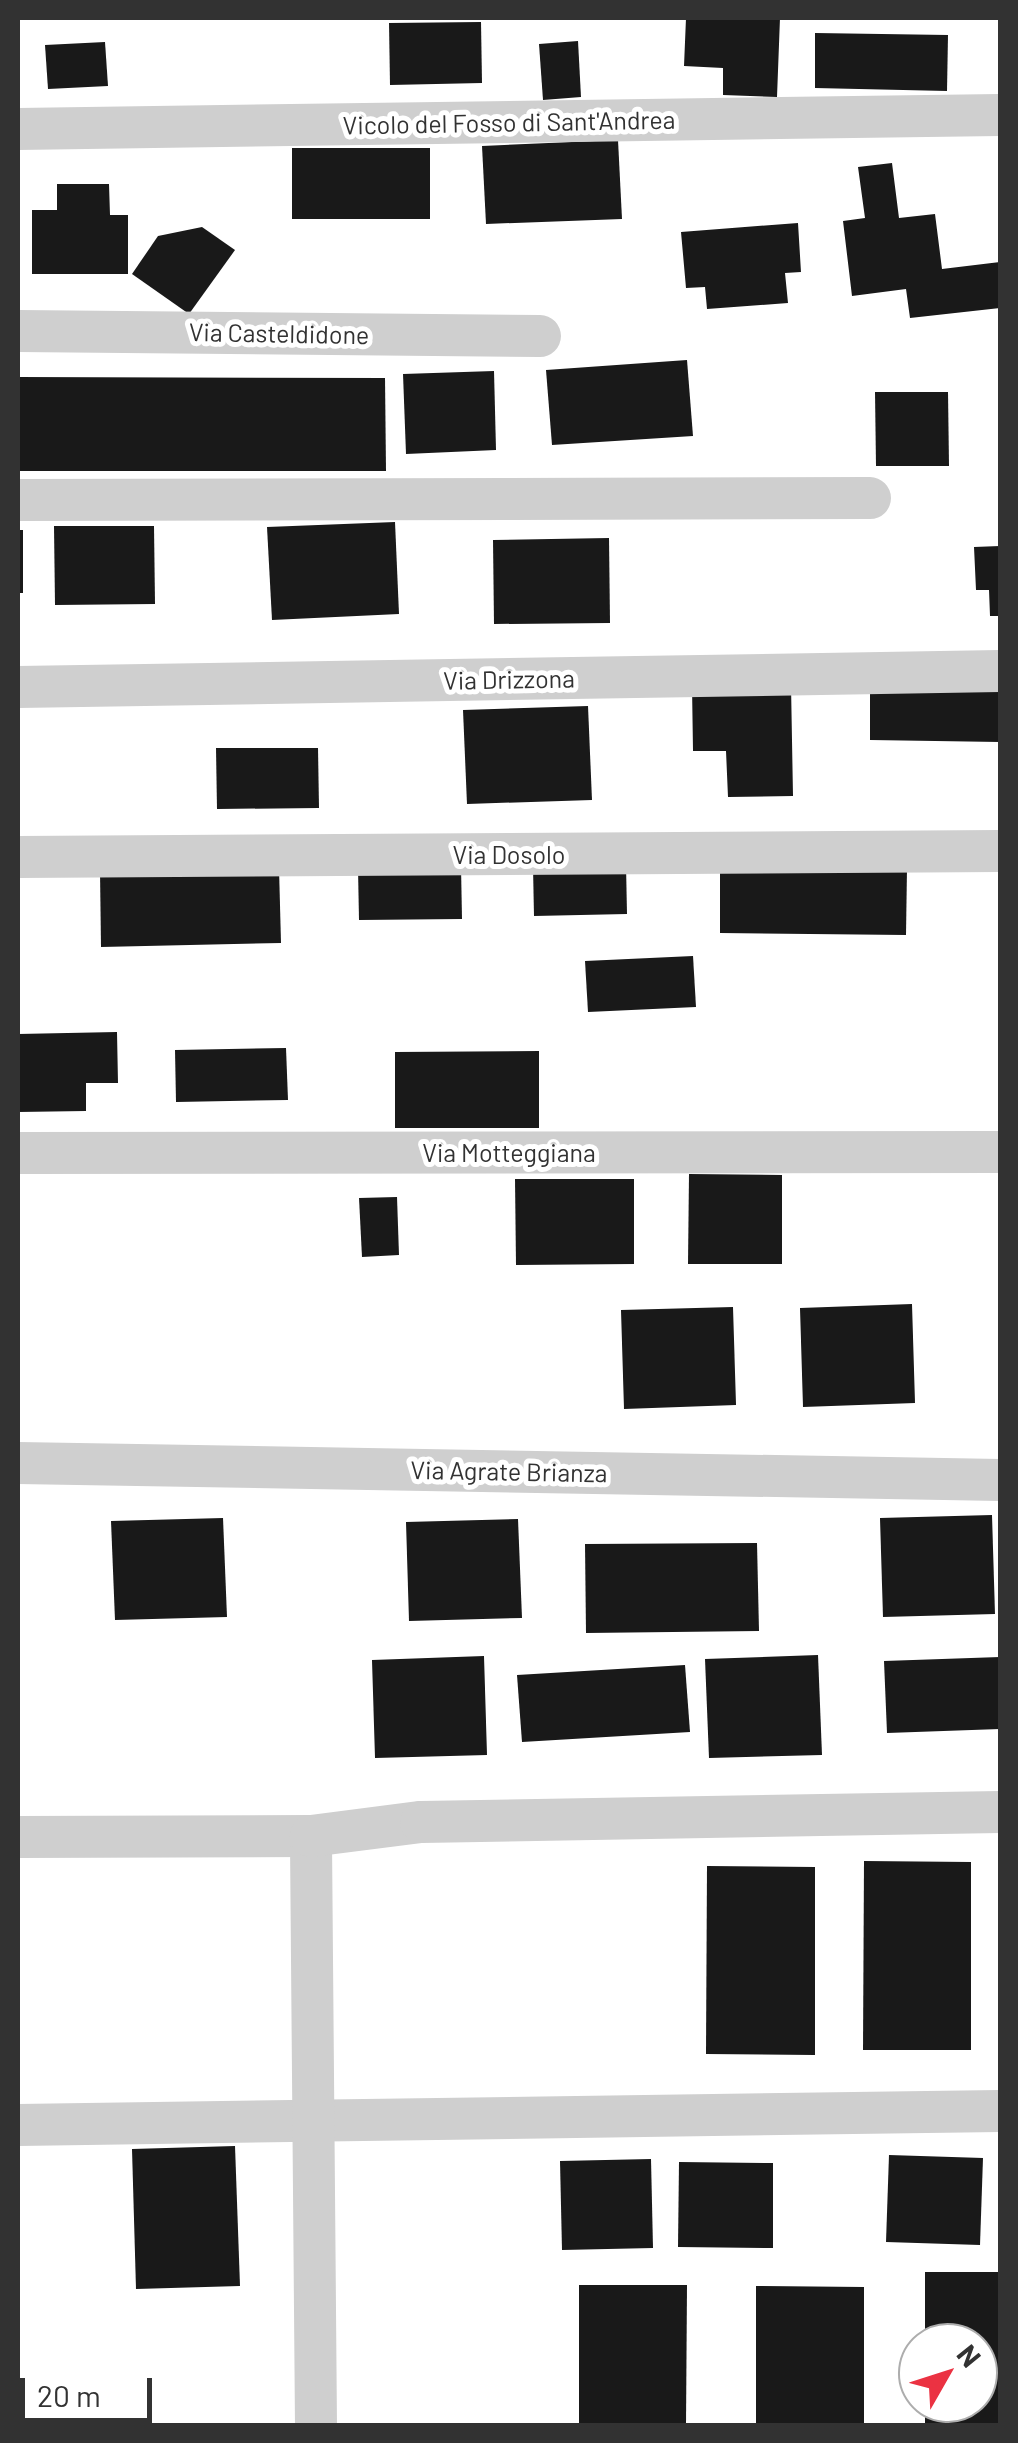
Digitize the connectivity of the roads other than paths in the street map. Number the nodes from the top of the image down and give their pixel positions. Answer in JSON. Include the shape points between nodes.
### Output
{"nodes":[{"id":1,"x":1000,"y":115,"type":"edge"},
{"id":2,"x":18,"y":129,"type":"edge"},
{"id":3,"x":18,"y":331,"type":"edge"},
{"id":4,"x":540,"y":336,"type":"dead end"},
{"id":5,"x":870,"y":498,"type":"dead end"},
{"id":6,"x":18,"y":500,"type":"edge"},
{"id":7,"x":1000,"y":670,"type":"edge"},
{"id":8,"x":18,"y":688,"type":"edge"},
{"id":9,"x":1000,"y":851,"type":"edge"},
{"id":10,"x":18,"y":857,"type":"edge"},
{"id":11,"x":1000,"y":1152,"type":"edge"},
{"id":12,"x":18,"y":1153,"type":"edge"},
{"id":13,"x":18,"y":1463,"type":"edge"},
{"id":14,"x":1000,"y":1480,"type":"edge"},
{"id":15,"x":1000,"y":1812,"type":"edge"},
{"id":16,"x":311,"y":1836,"type":"junction"},
{"id":17,"x":18,"y":1837,"type":"edge"},
{"id":18,"x":1000,"y":2111,"type":"edge"},
{"id":19,"x":312,"y":2124,"type":"junction"},
{"id":20,"x":18,"y":2125,"type":"edge"},
{"id":21,"x":316,"y":2426,"type":"edge"}],
"edges":[{"from":1,"to":2,"type":"street","name":"Vicolo del Fosso di Sant'Andrea"},
{"from":3,"to":4,"type":"street","name":"Via Casteldidone"},
{"from":5,"to":6,"type":"street"},
{"from":7,"to":8,"type":"street","name":"Via Drizzona"},
{"from":9,"to":10,"type":"street","name":"Via Dosolo"},
{"from":11,"to":12,"type":"street","name":"Via Motteggiana"},
{"from":13,"to":14,"type":"street","name":"Via Agrate Brianza"},
{"from":15,"to":16,"type":"street","via":[[420,1822]]},
{"from":16,"to":17,"type":"street"},
{"from":16,"to":19,"type":"street"},
{"from":18,"to":19,"type":"street"},
{"from":19,"to":20,"type":"street"},
{"from":19,"to":21,"type":"street"}]}
